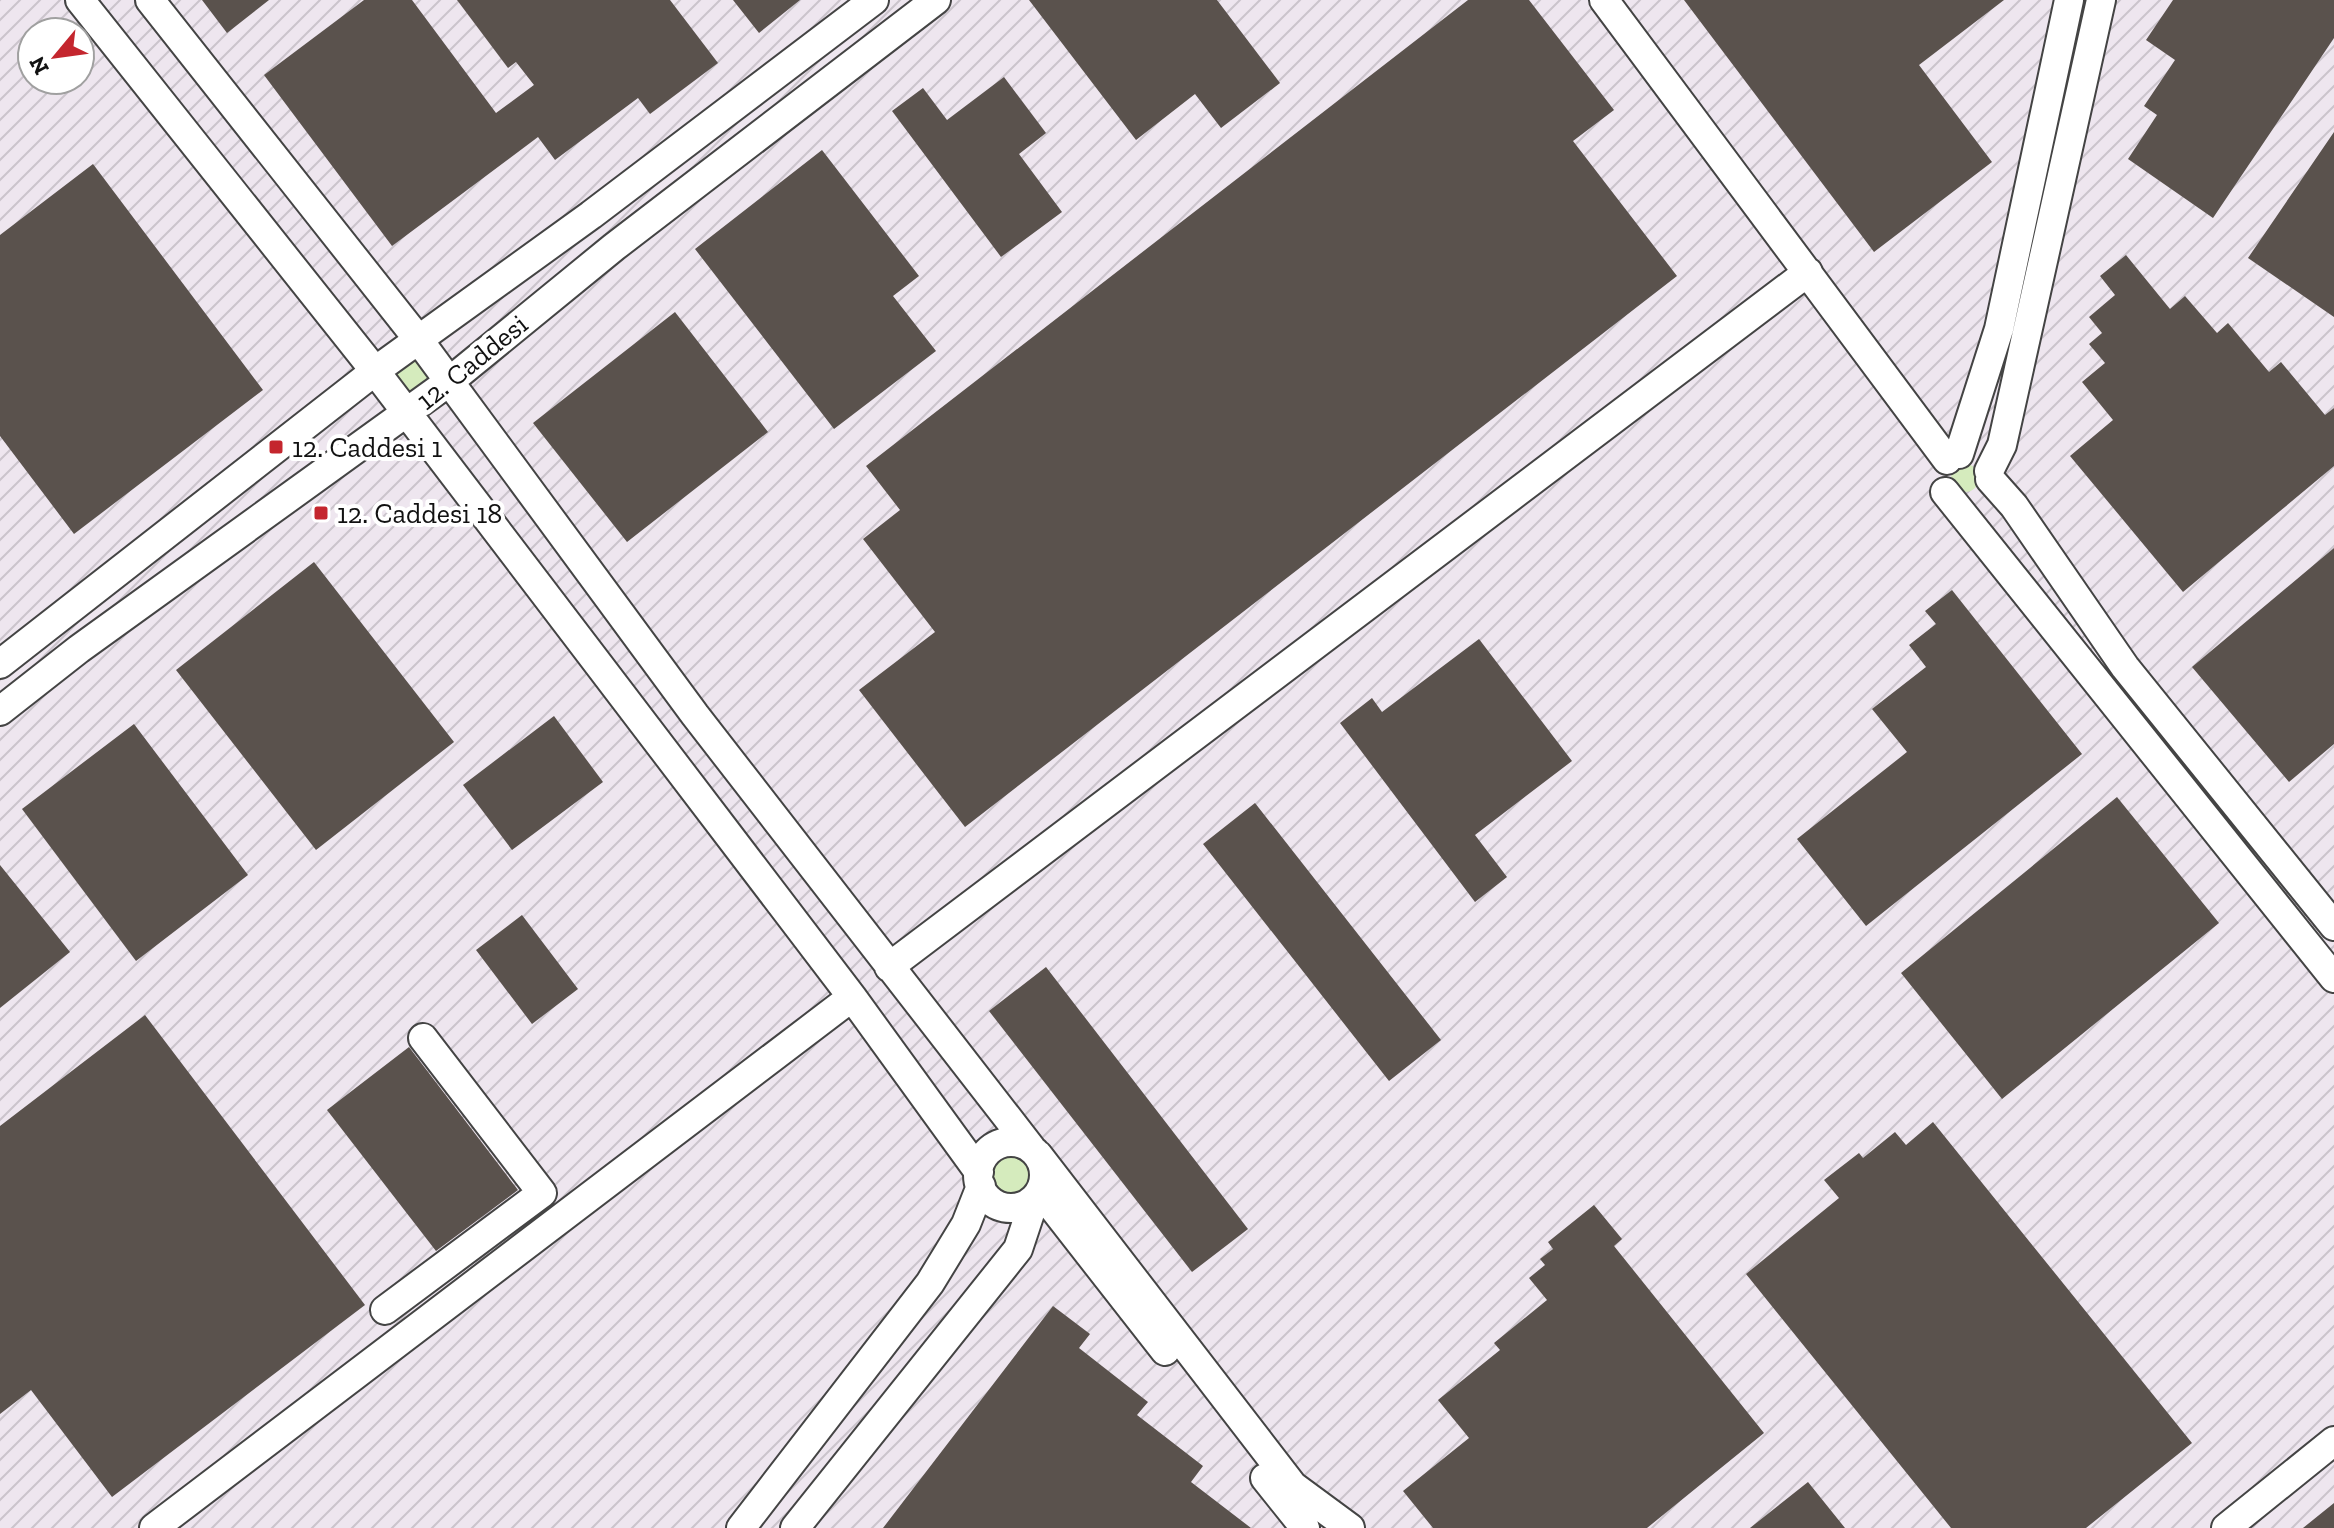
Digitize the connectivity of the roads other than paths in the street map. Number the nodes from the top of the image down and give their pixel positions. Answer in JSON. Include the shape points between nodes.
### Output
{"nodes":[{"id":1,"x":80,"y":0,"type":"edge"},
{"id":2,"x":150,"y":0,"type":"edge"},
{"id":3,"x":874,"y":0,"type":"edge"},
{"id":4,"x":936,"y":0,"type":"edge"},
{"id":5,"x":1604,"y":0,"type":"edge"},
{"id":6,"x":2069,"y":0,"type":"edge"},
{"id":7,"x":2101,"y":0,"type":"edge"},
{"id":8,"x":1808,"y":272,"type":"junction"},
{"id":9,"x":418,"y":339,"type":"junction"},
{"id":10,"x":375,"y":371,"type":"junction"},
{"id":11,"x":450,"y":381,"type":"junction"},
{"id":12,"x":407,"y":414,"type":"junction"},
{"id":13,"x":1953,"y":457,"type":"junction"},
{"id":14,"x":1990,"y":475,"type":"junction"},
{"id":15,"x":1945,"y":492,"type":"junction"},
{"id":16,"x":0,"y":664,"type":"edge"},
{"id":17,"x":0,"y":711,"type":"edge"},
{"id":18,"x":2334,"y":926,"type":"edge"},
{"id":19,"x":889,"y":967,"type":"junction"},
{"id":20,"x":2334,"y":978,"type":"edge"},
{"id":21,"x":852,"y":997,"type":"junction"},
{"id":22,"x":423,"y":1038,"type":"dead end"},
{"id":23,"x":1034,"y":1152,"type":"junction"},
{"id":24,"x":980,"y":1179,"type":"junction"},
{"id":25,"x":1038,"y":1194,"type":"junction"},
{"id":26,"x":514,"y":1214,"type":"junction"},
{"id":27,"x":534,"y":1239,"type":"junction"},
{"id":28,"x":385,"y":1310,"type":"dead end"},
{"id":29,"x":2334,"y":1441,"type":"edge"},
{"id":30,"x":154,"y":1528,"type":"edge"},
{"id":31,"x":741,"y":1528,"type":"edge"},
{"id":32,"x":795,"y":1528,"type":"edge"},
{"id":33,"x":1305,"y":1528,"type":"edge"},
{"id":34,"x":1350,"y":1528,"type":"edge"},
{"id":35,"x":2226,"y":1528,"type":"edge"}],
"edges":[{"from":1,"to":10,"type":"street"},
{"from":2,"to":9,"type":"street"},
{"from":3,"to":9,"type":"street","name":"12. Caddesi"},
{"from":4,"to":11,"type":"street","name":"12. Caddesi","via":[[614,247]]},
{"from":5,"to":8,"type":"street"},
{"from":6,"to":13,"type":"street","via":[[1999,329]]},
{"from":7,"to":14,"type":"street","via":[[2002,445]]},
{"from":8,"to":13,"type":"street"},
{"from":8,"to":19,"type":"street"},
{"from":9,"to":10,"type":"street","name":"12. Caddesi"},
{"from":9,"to":11,"type":"street"},
{"from":10,"to":12,"type":"street"},
{"from":10,"to":16,"type":"street","name":"12. Caddesi"},
{"from":11,"to":12,"type":"street","name":"12. Caddesi"},
{"from":11,"to":19,"type":"street","via":[[695,715]]},
{"from":12,"to":17,"type":"street","name":"12. Caddesi"},
{"from":12,"to":21,"type":"street"},
{"from":13,"to":14,"type":"street","via":[[1979,457]]},
{"from":13,"to":15,"type":"street","via":[[1943,467]]},
{"from":14,"to":15,"type":"street","via":[[1976,500],[1959,501]]},
{"from":14,"to":18,"type":"street","via":[[2125,667]]},
{"from":15,"to":20,"type":"street"},
{"from":19,"to":23,"type":"street"},
{"from":21,"to":24,"type":"street"},
{"from":21,"to":27,"type":"street"},
{"from":22,"to":26,"type":"street","via":[[542,1193]]},
{"from":23,"to":24,"type":"street","via":[[1014,1142],[996,1146],[982,1159]]},
{"from":23,"to":25,"type":"street","via":[[1044,1172]]},
{"from":23,"to":34,"type":"street","via":[[1293,1486]]},
{"from":24,"to":25,"type":"street","via":[[992,1201],[1009,1208],[1027,1204]]},
{"from":24,"to":31,"type":"street","via":[[966,1224],[930,1283]]},
{"from":25,"to":32,"type":"street","via":[[1018,1249]]},
{"from":25,"to":33,"type":"street"},
{"from":26,"to":27,"type":"street"},
{"from":26,"to":28,"type":"street"},
{"from":27,"to":30,"type":"street"},
{"from":29,"to":35,"type":"street"}]}
